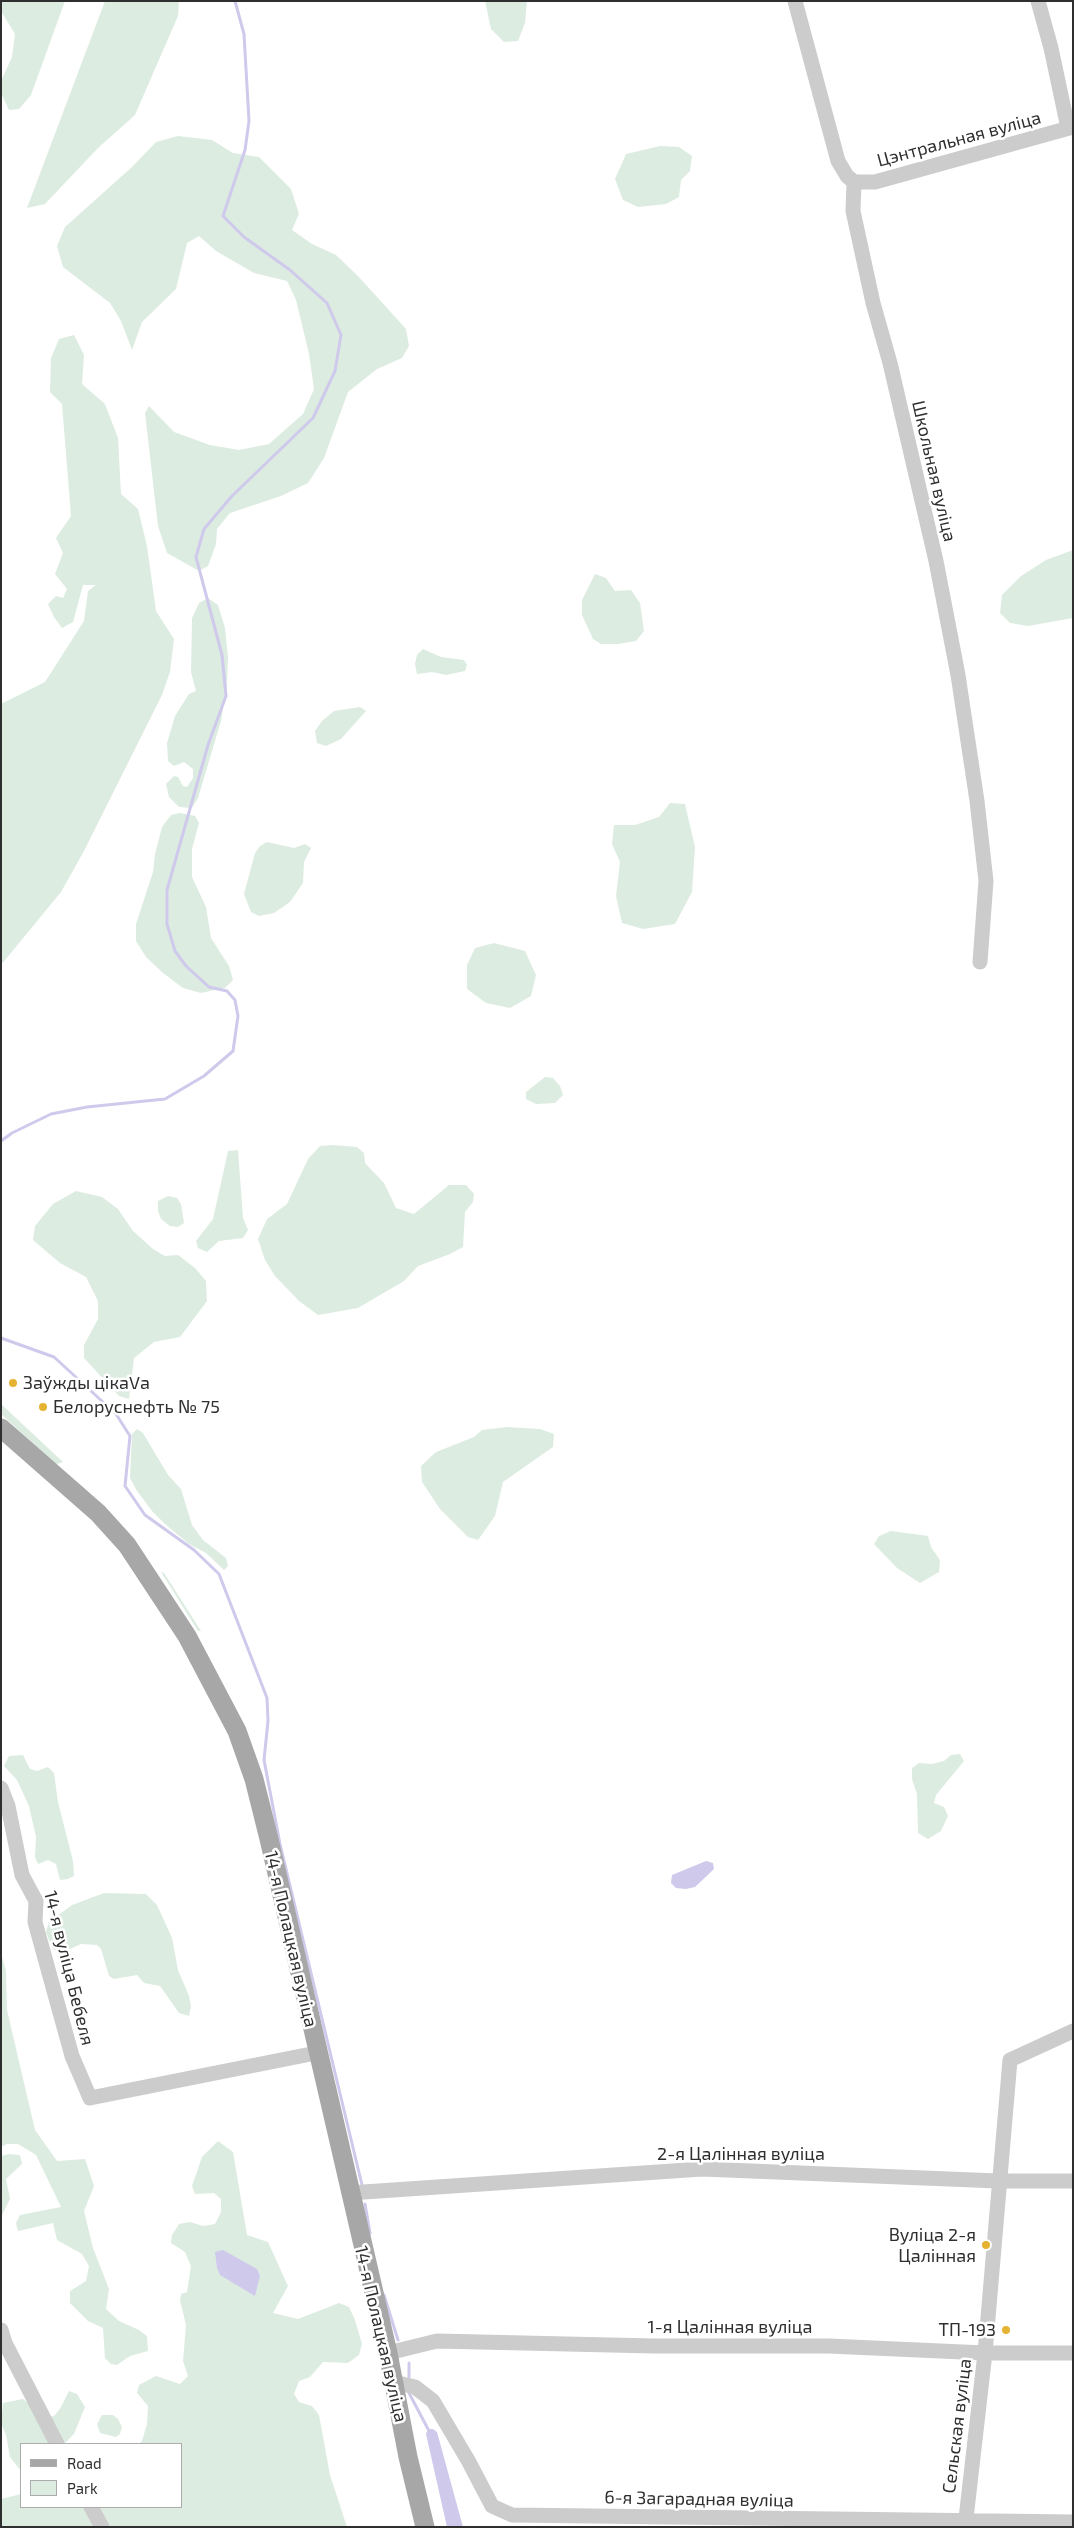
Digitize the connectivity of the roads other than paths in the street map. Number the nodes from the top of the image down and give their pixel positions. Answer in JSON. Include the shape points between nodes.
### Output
{"nodes":[{"id":1,"x":795,"y":1,"type":"edge"},
{"id":2,"x":1038,"y":1,"type":"edge"},
{"id":3,"x":1070,"y":127,"type":"edge"},
{"id":4,"x":854,"y":182,"type":"junction"},
{"id":5,"x":980,"y":962,"type":"dead end"},
{"id":6,"x":1,"y":1428,"type":"edge"},
{"id":7,"x":1,"y":1788,"type":"edge"},
{"id":8,"x":1073,"y":2031,"type":"edge"},
{"id":9,"x":316,"y":2053,"type":"junction"},
{"id":10,"x":998,"y":2181,"type":"junction"},
{"id":11,"x":1073,"y":2181,"type":"edge"},
{"id":12,"x":349,"y":2193,"type":"junction"},
{"id":13,"x":1,"y":2330,"type":"edge"},
{"id":14,"x":388,"y":2353,"type":"junction"},
{"id":15,"x":984,"y":2353,"type":"junction"},
{"id":16,"x":1073,"y":2353,"type":"edge"},
{"id":17,"x":394,"y":2382,"type":"junction"},
{"id":18,"x":56,"y":2443,"type":"edge"},
{"id":19,"x":92,"y":2508,"type":"edge"},
{"id":20,"x":1073,"y":2522,"type":"edge"},
{"id":21,"x":965,"y":2524,"type":"edge"},
{"id":22,"x":102,"y":2527,"type":"edge"},
{"id":23,"x":426,"y":2527,"type":"edge"}],
"edges":[{"from":1,"to":4,"type":"street","via":[[838,161]]},
{"from":2,"to":3,"type":"street"},
{"from":3,"to":4,"type":"street","name":"Цэнтральная вуліца","via":[[875,182]]},
{"from":4,"to":5,"type":"street","name":"Школьная вуліца","via":[[853,212],[872,303],[890,363],[936,561],[958,675],[978,801],[986,881]]},
{"from":6,"to":9,"type":"main road","name":"14-я Полацкая вуліца","via":[[98,1513],[127,1546],[175,1616],[216,1688],[237,1731],[254,1779]]},
{"from":7,"to":9,"type":"street","name":"14-я вуліца Бебеля","via":[[8,1806],[22,1875],[36,1901],[35,1922],[72,2056],[90,2098]]},
{"from":8,"to":10,"type":"street","name":"Сельская вуліца","via":[[1010,2060]]},
{"from":9,"to":12,"type":"main road","name":"14-я Полацкая вуліца"},
{"from":10,"to":11,"type":"street","name":"2-я Цалінная вуліца"},
{"from":10,"to":12,"type":"street","name":"2-я Цалінная вуліца","via":[[702,2169]]},
{"from":10,"to":15,"type":"street","name":"Сельская вуліца"},
{"from":12,"to":14,"type":"main road","name":"14-я Полацкая вуліца"},
{"from":13,"to":18,"type":"street"},
{"from":14,"to":15,"type":"street","name":"1-я Цалінная вуліца","via":[[437,2341],[830,2346]]},
{"from":14,"to":17,"type":"main road","name":"14-я Полацкая вуліца"},
{"from":15,"to":16,"type":"street","name":"1-я Цалінная вуліца"},
{"from":15,"to":21,"type":"street","name":"Сельская вуліца"},
{"from":17,"to":21,"type":"street","name":"6-я Загарадная вуліца","via":[[415,2387],[433,2401],[492,2506],[512,2515]]},
{"from":17,"to":23,"type":"main road","name":"14-я Полацкая вуліца"},
{"from":19,"to":22,"type":"street"},
{"from":20,"to":21,"type":"street","name":"6-я Загарадная вуліца"}]}
